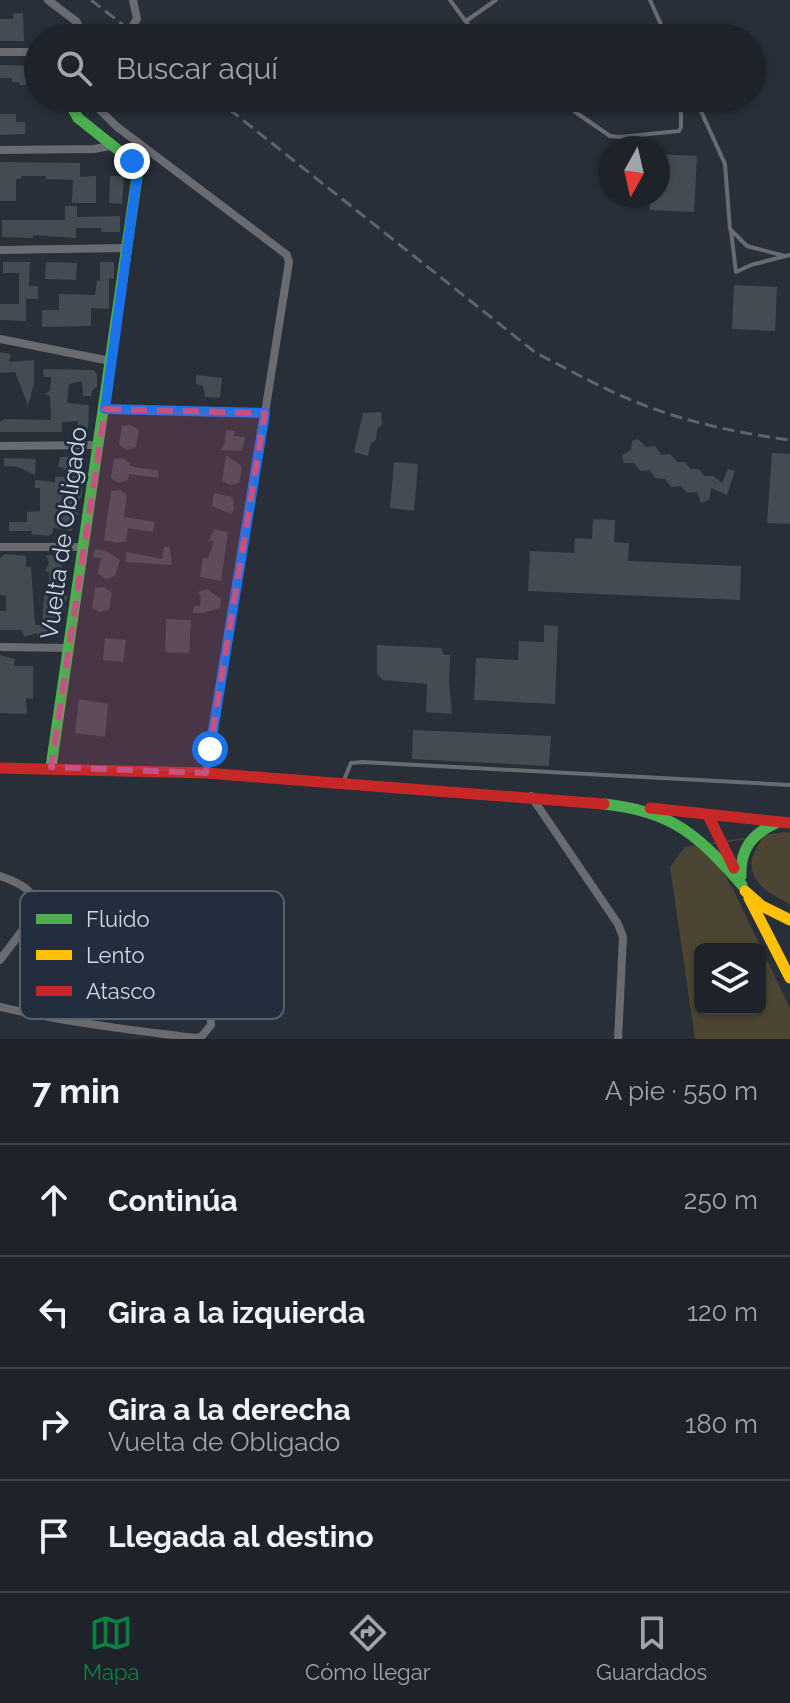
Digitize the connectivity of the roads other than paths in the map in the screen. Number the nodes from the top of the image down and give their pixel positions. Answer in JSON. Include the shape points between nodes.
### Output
{"nodes":[{"id":1,"x":48,"y":0,"type":"edge"},
{"id":2,"x":133,"y":0,"type":"edge"},
{"id":3,"x":450,"y":0,"type":"edge"},
{"id":4,"x":496,"y":0,"type":"edge"},
{"id":5,"x":650,"y":0,"type":"edge"},
{"id":6,"x":466,"y":21,"type":"junction"},
{"id":7,"x":78,"y":24,"type":"edge"},
{"id":8,"x":134,"y":24,"type":"edge"},
{"id":9,"x":468,"y":24,"type":"edge"},
{"id":10,"x":661,"y":24,"type":"edge"},
{"id":11,"x":0,"y":52,"type":"edge"},
{"id":12,"x":24,"y":52,"type":"edge"},
{"id":13,"x":75,"y":112,"type":"edge"},
{"id":14,"x":102,"y":112,"type":"edge"},
{"id":15,"x":575,"y":112,"type":"edge"},
{"id":16,"x":681,"y":112,"type":"edge"},
{"id":17,"x":701,"y":112,"type":"edge"},
{"id":18,"x":110,"y":146,"type":"junction"},
{"id":19,"x":0,"y":150,"type":"edge"},
{"id":20,"x":730,"y":229,"type":"junction"},
{"id":21,"x":126,"y":248,"type":"junction"},
{"id":22,"x":0,"y":250,"type":"edge"},
{"id":23,"x":788,"y":256,"type":"edge"},
{"id":24,"x":0,"y":339,"type":"edge"},
{"id":25,"x":110,"y":361,"type":"junction"},
{"id":26,"x":105,"y":409,"type":"junction"},
{"id":27,"x":265,"y":413,"type":"junction"},
{"id":28,"x":99,"y":445,"type":"junction"},
{"id":29,"x":0,"y":446,"type":"edge"},
{"id":30,"x":0,"y":547,"type":"edge"},
{"id":31,"x":84,"y":547,"type":"junction"},
{"id":32,"x":0,"y":647,"type":"edge"},
{"id":33,"x":70,"y":648,"type":"junction"},
{"id":34,"x":51,"y":767,"type":"junction"},
{"id":35,"x":0,"y":768,"type":"edge"},
{"id":36,"x":206,"y":773,"type":"junction"},
{"id":37,"x":344,"y":783,"type":"junction"},
{"id":38,"x":790,"y":785,"type":"edge"},
{"id":39,"x":531,"y":796,"type":"junction"},
{"id":40,"x":637,"y":807,"type":"junction"},
{"id":41,"x":708,"y":815,"type":"junction"},
{"id":42,"x":784,"y":822,"type":"edge"},
{"id":43,"x":0,"y":876,"type":"edge"},
{"id":44,"x":744,"y":888,"type":"junction"},
{"id":45,"x":29,"y":891,"type":"edge"},
{"id":46,"x":790,"y":920,"type":"edge"},
{"id":47,"x":20,"y":934,"type":"edge"},
{"id":48,"x":0,"y":960,"type":"edge"},
{"id":49,"x":790,"y":978,"type":"edge"},
{"id":50,"x":0,"y":1007,"type":"edge"},
{"id":51,"x":20,"y":1012,"type":"edge"},
{"id":52,"x":51,"y":1019,"type":"edge"},
{"id":53,"x":211,"y":1019,"type":"edge"},
{"id":54,"x":618,"y":1039,"type":"edge"}],
"edges":[{"from":1,"to":7,"type":"street"},
{"from":2,"to":8,"type":"street"},
{"from":3,"to":6,"type":"lane"},
{"from":4,"to":6,"type":"lane"},
{"from":5,"to":10,"type":"lane"},
{"from":6,"to":9,"type":"lane"},
{"from":11,"to":12,"type":"street"},
{"from":13,"to":18,"type":"main road","name":"Vuelta de Obligado"},
{"from":14,"to":27,"type":"street","via":[[287,255]]},
{"from":15,"to":16,"type":"lane","via":[[619,137],[679,131]]},
{"from":17,"to":20,"type":"lane","via":[[725,164]]},
{"from":18,"to":19,"type":"street"},
{"from":18,"to":21,"type":"main road","name":"Vuelta de Obligado","via":[[138,170]]},
{"from":20,"to":23,"type":"lane","via":[[747,246]]},
{"from":20,"to":23,"type":"lane","via":[[736,272]]},
{"from":21,"to":22,"type":"street"},
{"from":21,"to":25,"type":"main road","name":"Vuelta de Obligado"},
{"from":24,"to":25,"type":"street"},
{"from":25,"to":26,"type":"main road","name":"Vuelta de Obligado"},
{"from":26,"to":27,"type":"street"},
{"from":26,"to":28,"type":"main road","name":"Vuelta de Obligado"},
{"from":27,"to":36,"type":"street"},
{"from":28,"to":29,"type":"street"},
{"from":28,"to":31,"type":"main road","name":"Vuelta de Obligado"},
{"from":30,"to":31,"type":"street"},
{"from":31,"to":33,"type":"main road","name":"Vuelta de Obligado"},
{"from":32,"to":33,"type":"street"},
{"from":33,"to":34,"type":"main road","name":"Vuelta de Obligado"},
{"from":34,"to":35,"type":"main road"},
{"from":34,"to":36,"type":"main road"},
{"from":36,"to":37,"type":"main road"},
{"from":37,"to":38,"type":"lane","via":[[351,763],[362,762]]},
{"from":37,"to":39,"type":"main road"},
{"from":39,"to":40,"type":"main road"},
{"from":39,"to":54,"type":"street","via":[[623,937]]},
{"from":40,"to":41,"type":"main road"},
{"from":40,"to":44,"type":"main road","via":[[693,835]]},
{"from":41,"to":42,"type":"main road"},
{"from":41,"to":44,"type":"main road"},
{"from":42,"to":44,"type":"main road","via":[[758,831],[747,843],[740,858]]},
{"from":43,"to":45,"type":"street"},
{"from":44,"to":46,"type":"main road","via":[[762,906]]},
{"from":44,"to":49,"type":"main road"},
{"from":47,"to":48,"type":"street"},
{"from":50,"to":51,"type":"street"},
{"from":52,"to":53,"type":"street","via":[[196,1038]]}]}
